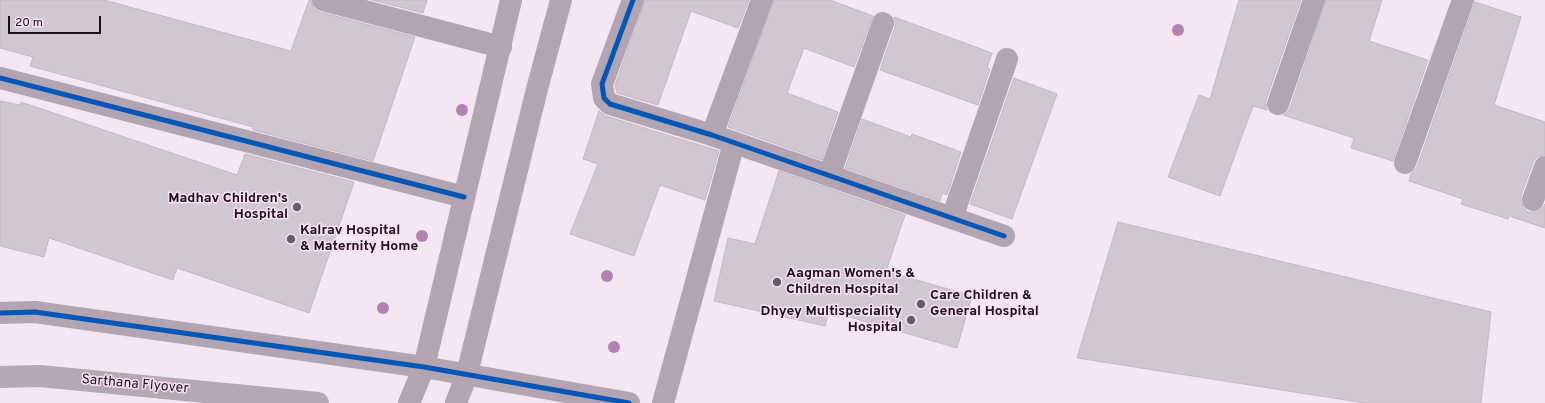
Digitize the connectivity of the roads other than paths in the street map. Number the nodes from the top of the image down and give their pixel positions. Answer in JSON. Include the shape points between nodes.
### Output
{"nodes":[{"id":1,"x":323,"y":0,"type":"edge"},
{"id":2,"x":511,"y":0,"type":"edge"},
{"id":3,"x":561,"y":0,"type":"edge"},
{"id":4,"x":633,"y":0,"type":"edge"},
{"id":5,"x":762,"y":0,"type":"edge"},
{"id":6,"x":1314,"y":0,"type":"edge"},
{"id":7,"x":1463,"y":0,"type":"edge"},
{"id":8,"x":883,"y":23,"type":"dead end"},
{"id":9,"x":501,"y":47,"type":"junction"},
{"id":10,"x":1007,"y":59,"type":"dead end"},
{"id":11,"x":0,"y":78,"type":"edge"},
{"id":12,"x":1278,"y":104,"type":"dead end"},
{"id":13,"x":712,"y":135,"type":"junction"},
{"id":14,"x":734,"y":143,"type":"junction"},
{"id":15,"x":1405,"y":163,"type":"dead end"},
{"id":16,"x":1545,"y":167,"type":"edge"},
{"id":17,"x":829,"y":176,"type":"junction"},
{"id":18,"x":464,"y":197,"type":"junction"},
{"id":19,"x":1533,"y":200,"type":"dead end"},
{"id":20,"x":952,"y":218,"type":"junction"},
{"id":21,"x":1004,"y":236,"type":"dead end"},
{"id":22,"x":0,"y":313,"type":"edge"},
{"id":23,"x":424,"y":367,"type":"junction"},
{"id":24,"x":467,"y":374,"type":"junction"},
{"id":25,"x":0,"y":377,"type":"edge"},
{"id":26,"x":318,"y":403,"type":"edge"},
{"id":27,"x":409,"y":403,"type":"edge"},
{"id":28,"x":456,"y":403,"type":"edge"},
{"id":29,"x":629,"y":403,"type":"edge"},
{"id":30,"x":663,"y":403,"type":"edge"}],
"edges":[{"from":1,"to":9,"type":"street"},
{"from":2,"to":9,"type":"street"},
{"from":3,"to":24,"type":"street"},
{"from":4,"to":13,"type":"street","via":[[602,84],[604,98],[610,104]]},
{"from":5,"to":13,"type":"street"},
{"from":6,"to":12,"type":"street"},
{"from":7,"to":15,"type":"street"},
{"from":8,"to":17,"type":"street"},
{"from":9,"to":18,"type":"street"},
{"from":10,"to":20,"type":"street"},
{"from":11,"to":18,"type":"street"},
{"from":13,"to":14,"type":"street"},
{"from":14,"to":17,"type":"street"},
{"from":14,"to":30,"type":"street"},
{"from":16,"to":19,"type":"street"},
{"from":17,"to":20,"type":"street"},
{"from":18,"to":23,"type":"street"},
{"from":20,"to":21,"type":"street"},
{"from":22,"to":23,"type":"street","via":[[35,312]]},
{"from":23,"to":24,"type":"street"},
{"from":23,"to":27,"type":"street"},
{"from":24,"to":28,"type":"street"},
{"from":24,"to":29,"type":"street"},
{"from":25,"to":26,"type":"main road","name":"Sarthana Flyover","via":[[40,376]]}]}
